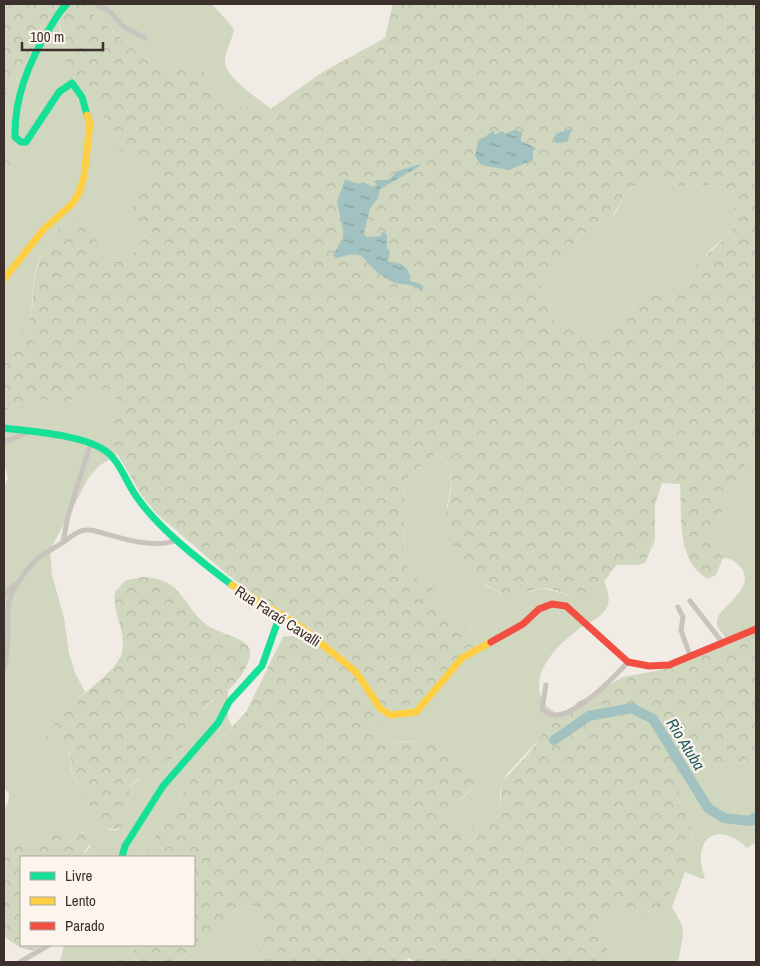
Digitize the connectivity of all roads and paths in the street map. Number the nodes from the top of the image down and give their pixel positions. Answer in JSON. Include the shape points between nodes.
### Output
{"nodes":[{"id":1,"x":67,"y":4,"type":"edge"},
{"id":2,"x":96,"y":4,"type":"edge"},
{"id":3,"x":146,"y":38,"type":"dead end"},
{"id":4,"x":4,"y":279,"type":"edge"},
{"id":5,"x":4,"y":428,"type":"edge"},
{"id":6,"x":27,"y":434,"type":"junction"},
{"id":7,"x":4,"y":442,"type":"edge"},
{"id":8,"x":91,"y":442,"type":"junction"},
{"id":9,"x":177,"y":540,"type":"junction"},
{"id":10,"x":63,"y":542,"type":"junction"},
{"id":11,"x":22,"y":578,"type":"junction"},
{"id":12,"x":4,"y":595,"type":"edge"},
{"id":13,"x":690,"y":601,"type":"dead end"},
{"id":14,"x":678,"y":607,"type":"dead end"},
{"id":15,"x":280,"y":615,"type":"junction"},
{"id":16,"x":756,"y":630,"type":"edge"},
{"id":17,"x":722,"y":642,"type":"junction"},
{"id":18,"x":690,"y":656,"type":"junction"},
{"id":19,"x":628,"y":662,"type":"junction"},
{"id":20,"x":4,"y":670,"type":"edge"},
{"id":21,"x":546,"y":686,"type":"dead end"},
{"id":22,"x":122,"y":856,"type":"edge"},
{"id":23,"x":47,"y":946,"type":"edge"},
{"id":24,"x":20,"y":962,"type":"edge"}],
"edges":[{"from":1,"to":4,"type":"street","via":[[32,59],[14,127],[15,137],[26,142],[59,92],[72,83],[82,98],[90,123],[84,177],[72,204],[43,230]]},
{"from":2,"to":3,"type":"street","via":[[110,12],[124,27]]},
{"from":5,"to":6,"type":"street","name":"Rua Faraó Cavalli"},
{"from":6,"to":7,"type":"street"},
{"from":6,"to":8,"type":"street","name":"Rua Faraó Cavalli"},
{"from":8,"to":9,"type":"street","name":"Rua Faraó Cavalli","via":[[115,460],[139,501]]},
{"from":8,"to":10,"type":"street"},
{"from":9,"to":10,"type":"street","via":[[168,544],[150,542],[112,537],[85,529]]},
{"from":9,"to":15,"type":"street","name":"Rua Faraó Cavalli","via":[[241,592]]},
{"from":10,"to":11,"type":"street","via":[[37,560]]},
{"from":11,"to":12,"type":"street"},
{"from":11,"to":20,"type":"street","via":[[8,608],[8,649]]},
{"from":13,"to":17,"type":"street"},
{"from":14,"to":18,"type":"street","via":[[683,617],[681,630]]},
{"from":15,"to":19,"type":"street","name":"Rua Faraó Cavalli","via":[[301,627],[356,672],[380,708],[390,715],[416,712],[462,658],[552,604],[566,606]]},
{"from":15,"to":22,"type":"street","via":[[262,666],[232,697],[218,723],[163,786],[125,846]]},
{"from":16,"to":17,"type":"street"},
{"from":17,"to":18,"type":"street"},
{"from":18,"to":19,"type":"street","via":[[669,665]]},
{"from":19,"to":21,"type":"street","via":[[591,699],[558,714],[549,714],[542,708]]},
{"from":23,"to":24,"type":"street"}]}
